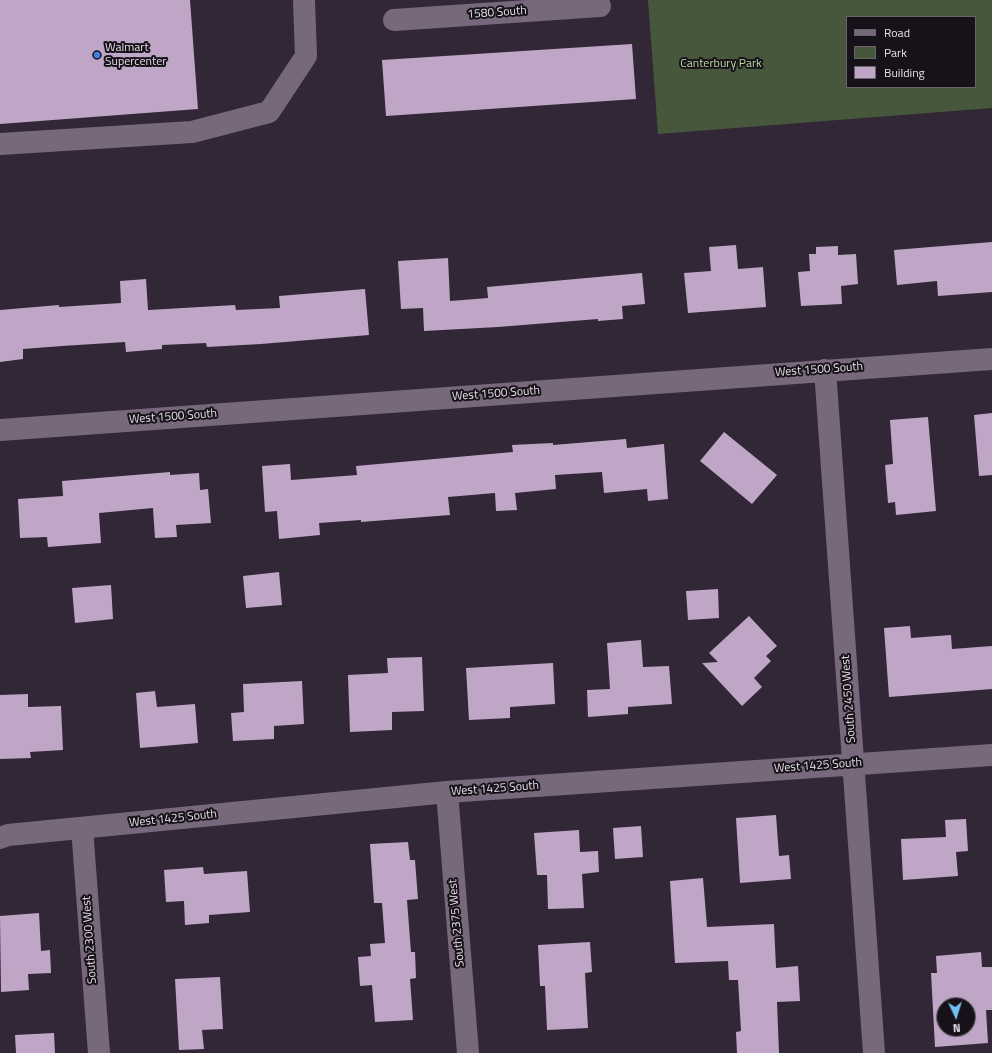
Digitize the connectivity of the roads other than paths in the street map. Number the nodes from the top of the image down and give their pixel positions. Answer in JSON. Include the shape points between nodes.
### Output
{"nodes":[{"id":1,"x":304,"y":0,"type":"edge"},
{"id":2,"x":600,"y":6,"type":"dead end"},
{"id":3,"x":467,"y":8,"type":"edge"},
{"id":4,"x":394,"y":20,"type":"dead end"},
{"id":5,"x":0,"y":144,"type":"edge"},
{"id":6,"x":992,"y":358,"type":"edge"},
{"id":7,"x":825,"y":370,"type":"junction"},
{"id":8,"x":0,"y":430,"type":"edge"},
{"id":9,"x":992,"y":755,"type":"edge"},
{"id":10,"x":854,"y":764,"type":"junction"},
{"id":11,"x":447,"y":792,"type":"junction"},
{"id":12,"x":82,"y":828,"type":"junction"},
{"id":13,"x":0,"y":838,"type":"edge"},
{"id":14,"x":99,"y":1053,"type":"edge"},
{"id":15,"x":468,"y":1053,"type":"edge"},
{"id":16,"x":874,"y":1053,"type":"edge"}],
"edges":[{"from":1,"to":5,"type":"street","via":[[306,56],[269,112],[192,132]]},
{"from":2,"to":3,"type":"street","name":"1580 South"},
{"from":3,"to":4,"type":"street","name":"1580 South"},
{"from":6,"to":7,"type":"street","name":"West 1500 South"},
{"from":7,"to":8,"type":"street","name":"West 1500 South"},
{"from":7,"to":10,"type":"street","name":"South 2450 West"},
{"from":9,"to":10,"type":"street","name":"West 1425 South"},
{"from":10,"to":11,"type":"street","name":"West 1425 South"},
{"from":10,"to":16,"type":"street","name":"South 2450 West"},
{"from":11,"to":12,"type":"street","name":"West 1425 South"},
{"from":11,"to":15,"type":"street","name":"South 2375 West"},
{"from":12,"to":13,"type":"street","name":"West 1425 South","via":[[8,835]]},
{"from":12,"to":14,"type":"street","name":"South 2300 West"}]}
